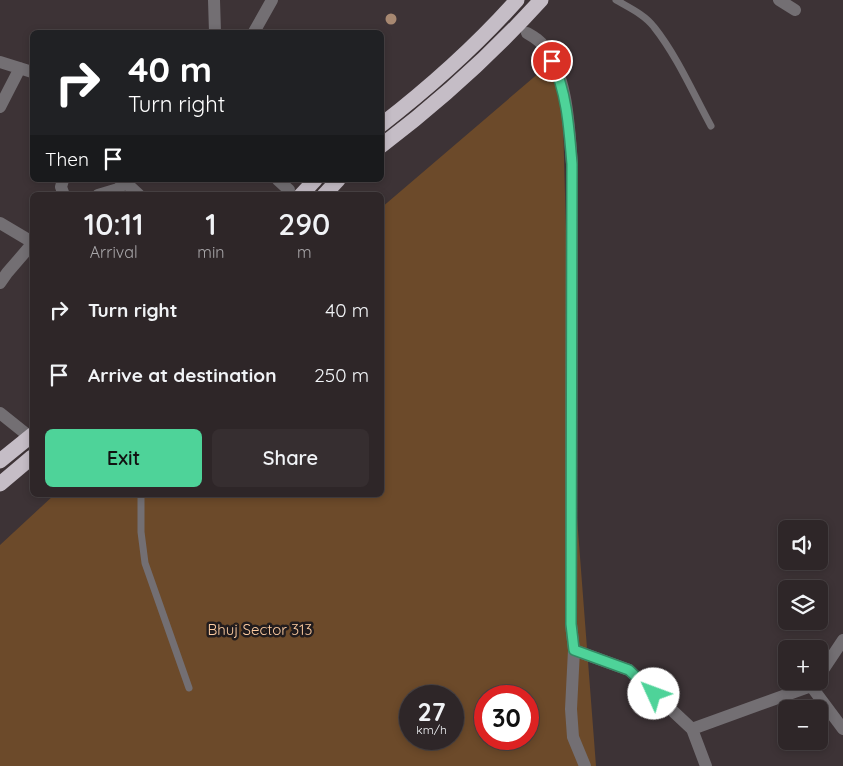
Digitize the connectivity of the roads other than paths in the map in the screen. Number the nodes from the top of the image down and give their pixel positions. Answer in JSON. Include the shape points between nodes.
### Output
{"nodes":[{"id":1,"x":214,"y":0,"type":"edge"},
{"id":2,"x":272,"y":0,"type":"edge"},
{"id":3,"x":517,"y":0,"type":"edge"},
{"id":4,"x":541,"y":0,"type":"edge"},
{"id":5,"x":616,"y":0,"type":"edge"},
{"id":6,"x":779,"y":0,"type":"edge"},
{"id":7,"x":795,"y":10,"type":"dead end"},
{"id":8,"x":215,"y":30,"type":"edge"},
{"id":9,"x":255,"y":30,"type":"edge"},
{"id":10,"x":527,"y":33,"type":"dead end"},
{"id":11,"x":0,"y":62,"type":"edge"},
{"id":12,"x":20,"y":68,"type":"junction"},
{"id":13,"x":30,"y":71,"type":"edge"},
{"id":14,"x":0,"y":107,"type":"edge"},
{"id":15,"x":384,"y":122,"type":"edge"},
{"id":16,"x":711,"y":126,"type":"dead end"},
{"id":17,"x":384,"y":144,"type":"edge"},
{"id":18,"x":125,"y":182,"type":"edge"},
{"id":19,"x":127,"y":182,"type":"edge"},
{"id":20,"x":281,"y":182,"type":"edge"},
{"id":21,"x":312,"y":182,"type":"edge"},
{"id":22,"x":336,"y":182,"type":"edge"},
{"id":23,"x":108,"y":192,"type":"edge"},
{"id":24,"x":135,"y":192,"type":"edge"},
{"id":25,"x":295,"y":192,"type":"edge"},
{"id":26,"x":327,"y":192,"type":"edge"},
{"id":27,"x":0,"y":223,"type":"edge"},
{"id":28,"x":30,"y":242,"type":"edge"},
{"id":29,"x":30,"y":245,"type":"edge"},
{"id":30,"x":0,"y":283,"type":"edge"},
{"id":31,"x":0,"y":413,"type":"edge"},
{"id":32,"x":30,"y":435,"type":"edge"},
{"id":33,"x":30,"y":437,"type":"edge"},
{"id":34,"x":30,"y":459,"type":"edge"},
{"id":35,"x":0,"y":461,"type":"edge"},
{"id":36,"x":0,"y":484,"type":"edge"},
{"id":37,"x":141,"y":497,"type":"edge"},
{"id":38,"x":843,"y":640,"type":"edge"},
{"id":39,"x":574,"y":650,"type":"junction"},
{"id":40,"x":828,"y":662,"type":"edge"},
{"id":41,"x":189,"y":688,"type":"dead end"},
{"id":42,"x":792,"y":690,"type":"edge"},
{"id":43,"x":820,"y":690,"type":"edge"},
{"id":44,"x":692,"y":729,"type":"junction"},
{"id":45,"x":843,"y":729,"type":"edge"},
{"id":46,"x":585,"y":766,"type":"edge"},
{"id":47,"x":706,"y":766,"type":"edge"}],
"edges":[{"from":1,"to":8,"type":"street"},
{"from":2,"to":9,"type":"street"},
{"from":3,"to":15,"type":"highway","via":[[432,83]]},
{"from":4,"to":17,"type":"highway","via":[[506,39]]},
{"from":5,"to":16,"type":"lane","via":[[639,12],[654,26]]},
{"from":6,"to":7,"type":"street"},
{"from":10,"to":39,"type":"street","via":[[546,48],[558,74],[567,105],[572,164],[571,624]]},
{"from":11,"to":12,"type":"street"},
{"from":12,"to":13,"type":"street"},
{"from":12,"to":14,"type":"street"},
{"from":18,"to":23,"type":"street"},
{"from":19,"to":24,"type":"street"},
{"from":20,"to":25,"type":"street"},
{"from":21,"to":25,"type":"highway"},
{"from":22,"to":26,"type":"highway"},
{"from":27,"to":28,"type":"street"},
{"from":29,"to":30,"type":"street"},
{"from":31,"to":32,"type":"street"},
{"from":33,"to":35,"type":"highway"},
{"from":34,"to":36,"type":"highway"},
{"from":37,"to":41,"type":"lane","via":[[145,563]]},
{"from":38,"to":40,"type":"street"},
{"from":39,"to":44,"type":"street","via":[[629,670]]},
{"from":39,"to":46,"type":"street","via":[[573,737]]},
{"from":42,"to":44,"type":"street"},
{"from":43,"to":45,"type":"street"},
{"from":44,"to":47,"type":"street"}]}
